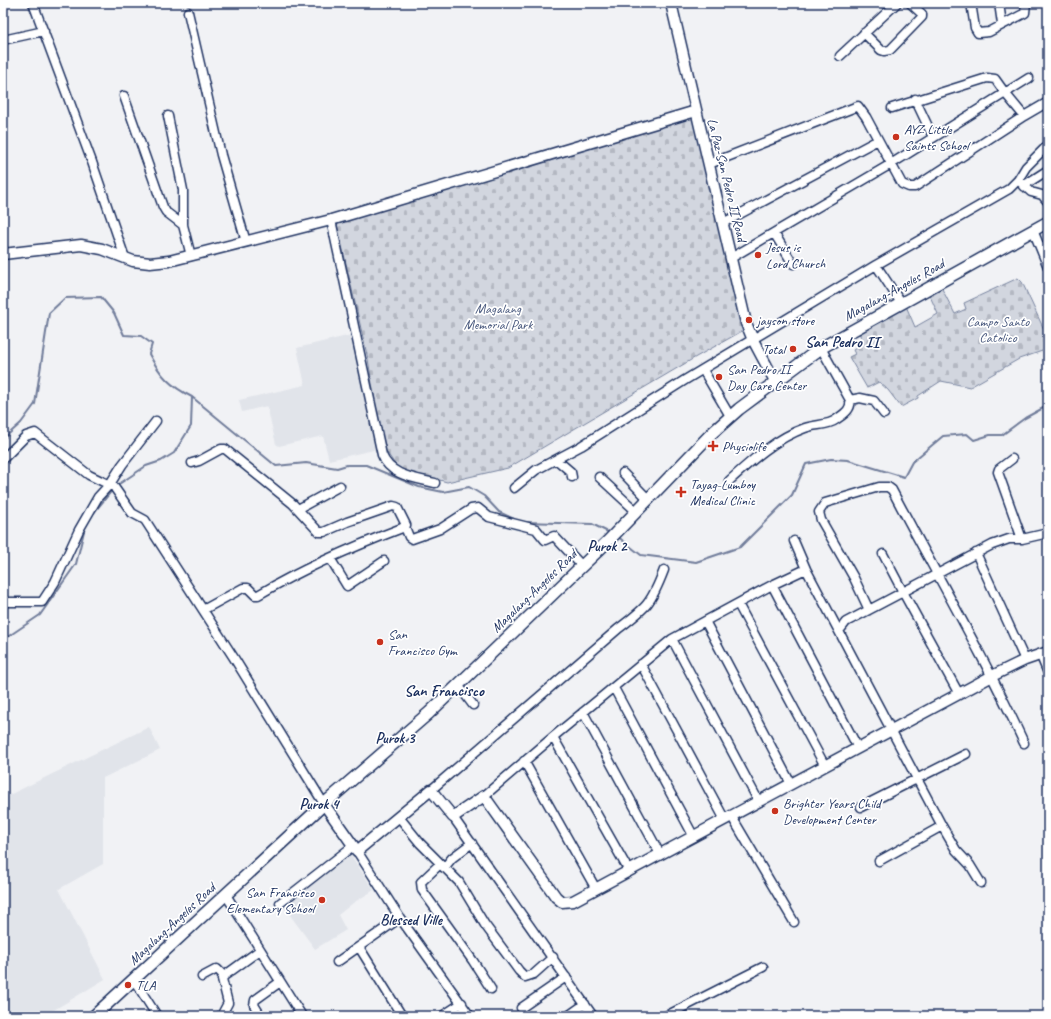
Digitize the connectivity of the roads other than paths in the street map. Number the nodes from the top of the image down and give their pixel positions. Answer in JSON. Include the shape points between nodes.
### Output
{"nodes":[{"id":1,"x":33,"y":3,"type":"edge"},
{"id":2,"x":671,"y":3,"type":"edge"},
{"id":3,"x":897,"y":3,"type":"edge"},
{"id":4,"x":910,"y":3,"type":"edge"},
{"id":5,"x":971,"y":3,"type":"edge"},
{"id":6,"x":999,"y":3,"type":"edge"},
{"id":7,"x":1026,"y":3,"type":"edge"},
{"id":8,"x":188,"y":12,"type":"dead end"},
{"id":9,"x":1002,"y":24,"type":"junction"},
{"id":10,"x":44,"y":31,"type":"junction"},
{"id":11,"x":864,"y":33,"type":"junction"},
{"id":12,"x":3,"y":40,"type":"edge"},
{"id":13,"x":840,"y":56,"type":"dead end"},
{"id":14,"x":1029,"y":78,"type":"dead end"},
{"id":15,"x":1005,"y":93,"type":"junction"},
{"id":16,"x":124,"y":96,"type":"dead end"},
{"id":17,"x":915,"y":99,"type":"junction"},
{"id":18,"x":1048,"y":102,"type":"edge"},
{"id":19,"x":892,"y":108,"type":"dead end"},
{"id":20,"x":696,"y":111,"type":"junction"},
{"id":21,"x":168,"y":116,"type":"dead end"},
{"id":22,"x":1024,"y":116,"type":"junction"},
{"id":23,"x":933,"y":137,"type":"junction"},
{"id":24,"x":878,"y":140,"type":"junction"},
{"id":25,"x":1048,"y":145,"type":"edge"},
{"id":26,"x":709,"y":164,"type":"junction"},
{"id":27,"x":891,"y":164,"type":"junction"},
{"id":28,"x":1048,"y":170,"type":"edge"},
{"id":29,"x":1021,"y":183,"type":"junction"},
{"id":30,"x":1048,"y":202,"type":"edge"},
{"id":31,"x":331,"y":220,"type":"junction"},
{"id":32,"x":1048,"y":222,"type":"edge"},
{"id":33,"x":723,"y":223,"type":"junction"},
{"id":34,"x":183,"y":225,"type":"junction"},
{"id":35,"x":1033,"y":230,"type":"junction"},
{"id":36,"x":774,"y":233,"type":"junction"},
{"id":37,"x":246,"y":242,"type":"junction"},
{"id":38,"x":3,"y":254,"type":"edge"},
{"id":39,"x":190,"y":256,"type":"junction"},
{"id":40,"x":124,"y":258,"type":"junction"},
{"id":41,"x":731,"y":258,"type":"junction"},
{"id":42,"x":793,"y":264,"type":"dead end"},
{"id":43,"x":876,"y":265,"type":"junction"},
{"id":44,"x":1048,"y":267,"type":"edge"},
{"id":45,"x":901,"y":303,"type":"junction"},
{"id":46,"x":753,"y":340,"type":"junction"},
{"id":47,"x":821,"y":348,"type":"junction"},
{"id":48,"x":703,"y":370,"type":"junction"},
{"id":49,"x":775,"y":381,"type":"junction"},
{"id":50,"x":850,"y":400,"type":"junction"},
{"id":51,"x":884,"y":414,"type":"dead end"},
{"id":52,"x":730,"y":416,"type":"junction"},
{"id":53,"x":156,"y":421,"type":"dead end"},
{"id":54,"x":1012,"y":458,"type":"dead end"},
{"id":55,"x":3,"y":459,"type":"edge"},
{"id":56,"x":557,"y":460,"type":"junction"},
{"id":57,"x":192,"y":463,"type":"dead end"},
{"id":58,"x":623,"y":473,"type":"dead end"},
{"id":59,"x":572,"y":477,"type":"dead end"},
{"id":60,"x":599,"y":478,"type":"dead end"},
{"id":61,"x":729,"y":481,"type":"dead end"},
{"id":62,"x":435,"y":483,"type":"dead end"},
{"id":63,"x":110,"y":484,"type":"junction"},
{"id":64,"x":340,"y":486,"type":"dead end"},
{"id":65,"x":514,"y":488,"type":"dead end"},
{"id":66,"x":649,"y":500,"type":"junction"},
{"id":67,"x":298,"y":509,"type":"junction"},
{"id":68,"x":636,"y":512,"type":"junction"},
{"id":69,"x":405,"y":527,"type":"junction"},
{"id":70,"x":1048,"y":533,"type":"edge"},
{"id":71,"x":1022,"y":539,"type":"junction"},
{"id":72,"x":794,"y":541,"type":"dead end"},
{"id":73,"x":976,"y":553,"type":"junction"},
{"id":74,"x":883,"y":554,"type":"dead end"},
{"id":75,"x":330,"y":558,"type":"junction"},
{"id":76,"x":384,"y":561,"type":"dead end"},
{"id":77,"x":582,"y":566,"type":"junction"},
{"id":78,"x":806,"y":569,"type":"junction"},
{"id":79,"x":664,"y":570,"type":"dead end"},
{"id":80,"x":938,"y":573,"type":"junction"},
{"id":81,"x":772,"y":585,"type":"junction"},
{"id":82,"x":903,"y":592,"type":"junction"},
{"id":83,"x":3,"y":602,"type":"edge"},
{"id":84,"x":738,"y":604,"type":"junction"},
{"id":85,"x":203,"y":610,"type":"junction"},
{"id":86,"x":868,"y":610,"type":"junction"},
{"id":87,"x":705,"y":621,"type":"junction"},
{"id":88,"x":839,"y":631,"type":"junction"},
{"id":89,"x":672,"y":640,"type":"junction"},
{"id":90,"x":1044,"y":653,"type":"edge"},
{"id":91,"x":1025,"y":660,"type":"junction"},
{"id":92,"x":642,"y":664,"type":"junction"},
{"id":93,"x":1048,"y":673,"type":"edge"},
{"id":94,"x":991,"y":677,"type":"junction"},
{"id":95,"x":458,"y":685,"type":"junction"},
{"id":96,"x":614,"y":688,"type":"junction"},
{"id":97,"x":959,"y":694,"type":"junction"},
{"id":98,"x":473,"y":705,"type":"dead end"},
{"id":99,"x":583,"y":712,"type":"junction"},
{"id":100,"x":892,"y":730,"type":"junction"},
{"id":101,"x":552,"y":737,"type":"junction"},
{"id":102,"x":1024,"y":743,"type":"dead end"},
{"id":103,"x":858,"y":748,"type":"junction"},
{"id":104,"x":966,"y":754,"type":"dead end"},
{"id":105,"x":524,"y":761,"type":"junction"},
{"id":106,"x":825,"y":766,"type":"junction"},
{"id":107,"x":918,"y":779,"type":"junction"},
{"id":108,"x":791,"y":784,"type":"junction"},
{"id":109,"x":431,"y":790,"type":"junction"},
{"id":110,"x":484,"y":796,"type":"junction"},
{"id":111,"x":759,"y":802,"type":"junction"},
{"id":112,"x":324,"y":804,"type":"junction"},
{"id":113,"x":861,"y":807,"type":"dead end"},
{"id":114,"x":399,"y":817,"type":"junction"},
{"id":115,"x":453,"y":818,"type":"junction"},
{"id":116,"x":728,"y":818,"type":"junction"},
{"id":117,"x":942,"y":826,"type":"junction"},
{"id":118,"x":694,"y":837,"type":"junction"},
{"id":119,"x":472,"y":843,"type":"junction"},
{"id":120,"x":355,"y":848,"type":"junction"},
{"id":121,"x":660,"y":854,"type":"junction"},
{"id":122,"x":879,"y":861,"type":"dead end"},
{"id":123,"x":442,"y":866,"type":"junction"},
{"id":124,"x":629,"y":872,"type":"junction"},
{"id":125,"x":981,"y":883,"type":"dead end"},
{"id":126,"x":596,"y":889,"type":"junction"},
{"id":127,"x":226,"y":895,"type":"junction"},
{"id":128,"x":280,"y":903,"type":"dead end"},
{"id":129,"x":400,"y":918,"type":"junction"},
{"id":130,"x":794,"y":922,"type":"dead end"},
{"id":131,"x":359,"y":947,"type":"junction"},
{"id":132,"x":260,"y":950,"type":"junction"},
{"id":133,"x":552,"y":957,"type":"junction"},
{"id":134,"x":337,"y":962,"type":"dead end"},
{"id":135,"x":763,"y":967,"type":"dead end"},
{"id":136,"x":224,"y":976,"type":"junction"},
{"id":137,"x":202,"y":977,"type":"dead end"},
{"id":138,"x":566,"y":977,"type":"junction"},
{"id":139,"x":134,"y":980,"type":"junction"},
{"id":140,"x":280,"y":982,"type":"junction"},
{"id":141,"x":491,"y":989,"type":"dead end"},
{"id":142,"x":462,"y":1003,"type":"junction"},
{"id":143,"x":584,"y":1004,"type":"junction"},
{"id":144,"x":521,"y":1008,"type":"dead end"},
{"id":145,"x":94,"y":1016,"type":"edge"},
{"id":146,"x":157,"y":1016,"type":"edge"},
{"id":147,"x":221,"y":1016,"type":"edge"},
{"id":148,"x":261,"y":1016,"type":"edge"},
{"id":149,"x":302,"y":1016,"type":"edge"},
{"id":150,"x":402,"y":1016,"type":"edge"},
{"id":151,"x":442,"y":1016,"type":"edge"},
{"id":152,"x":470,"y":1016,"type":"edge"},
{"id":153,"x":568,"y":1016,"type":"edge"},
{"id":154,"x":593,"y":1016,"type":"edge"},
{"id":155,"x":666,"y":1016,"type":"edge"}],
"edges":[{"from":1,"to":10,"type":"street"},
{"from":2,"to":20,"type":"street","name":"La Paz-San Pedro II Road"},
{"from":3,"to":11,"type":"street"},
{"from":4,"to":11,"type":"street","via":[[922,17],[890,50],[881,50]]},
{"from":5,"to":9,"type":"street","via":[[978,33],[989,32]]},
{"from":6,"to":9,"type":"street"},
{"from":7,"to":9,"type":"street","via":[[1025,13]]},
{"from":8,"to":37,"type":"street"},
{"from":10,"to":12,"type":"street"},
{"from":10,"to":40,"type":"street"},
{"from":11,"to":13,"type":"street"},
{"from":14,"to":15,"type":"street"},
{"from":15,"to":17,"type":"street","via":[[995,79],[987,78]]},
{"from":15,"to":22,"type":"street"},
{"from":15,"to":23,"type":"street"},
{"from":16,"to":34,"type":"street","via":[[163,206],[166,212]]},
{"from":17,"to":19,"type":"street"},
{"from":17,"to":23,"type":"street"},
{"from":18,"to":22,"type":"street"},
{"from":20,"to":26,"type":"street","name":"La Paz-San Pedro II Road"},
{"from":20,"to":31,"type":"street"},
{"from":21,"to":34,"type":"street","via":[[183,190]]},
{"from":22,"to":27,"type":"street","via":[[915,187],[909,188],[902,184]]},
{"from":23,"to":27,"type":"street"},
{"from":24,"to":26,"type":"street","via":[[861,108],[855,106]]},
{"from":24,"to":27,"type":"street"},
{"from":24,"to":33,"type":"street"},
{"from":25,"to":29,"type":"street","via":[[1026,167]]},
{"from":26,"to":33,"type":"street","name":"La Paz-San Pedro II Road"},
{"from":27,"to":36,"type":"street"},
{"from":28,"to":29,"type":"street"},
{"from":29,"to":30,"type":"street","via":[[1031,192],[1042,195]]},
{"from":29,"to":43,"type":"street"},
{"from":31,"to":37,"type":"street"},
{"from":31,"to":62,"type":"street","via":[[384,462],[395,471]]},
{"from":32,"to":35,"type":"main road","name":"Magalang-Angeles Road"},
{"from":33,"to":41,"type":"street","name":"La Paz-San Pedro II Road"},
{"from":34,"to":39,"type":"street"},
{"from":35,"to":44,"type":"street"},
{"from":35,"to":45,"type":"main road","name":"Magalang-Angeles Road"},
{"from":36,"to":41,"type":"street"},
{"from":36,"to":42,"type":"street"},
{"from":37,"to":39,"type":"street"},
{"from":38,"to":40,"type":"street","via":[[81,245],[102,249]]},
{"from":39,"to":40,"type":"street","via":[[150,263]]},
{"from":41,"to":46,"type":"street","name":"La Paz-San Pedro II Road","via":[[743,312]]},
{"from":43,"to":45,"type":"street"},
{"from":43,"to":46,"type":"street"},
{"from":45,"to":47,"type":"main road","name":"Magalang-Angeles Road"},
{"from":46,"to":48,"type":"street"},
{"from":46,"to":49,"type":"street","name":"La Paz-San Pedro II Road"},
{"from":47,"to":49,"type":"main road","name":"Magalang-Angeles Road"},
{"from":47,"to":50,"type":"street"},
{"from":48,"to":52,"type":"street"},
{"from":48,"to":56,"type":"street"},
{"from":49,"to":52,"type":"main road","name":"Magalang-Angeles Road"},
{"from":50,"to":51,"type":"street","via":[[860,398],[874,401]]},
{"from":50,"to":61,"type":"street","via":[[850,407],[838,419],[825,425],[804,428],[784,439],[749,462]]},
{"from":52,"to":66,"type":"main road","name":"Magalang-Angeles Road"},
{"from":53,"to":63,"type":"street"},
{"from":54,"to":71,"type":"street","via":[[998,472]]},
{"from":55,"to":63,"type":"street","via":[[26,436],[35,434],[89,475]]},
{"from":56,"to":59,"type":"street","via":[[571,472]]},
{"from":56,"to":65,"type":"street","via":[[536,470]]},
{"from":57,"to":67,"type":"street","via":[[225,449]]},
{"from":58,"to":66,"type":"street"},
{"from":60,"to":68,"type":"street"},
{"from":63,"to":83,"type":"street","via":[[98,497],[79,530],[55,582],[42,602]]},
{"from":63,"to":85,"type":"street","via":[[118,490],[132,513],[145,520]]},
{"from":64,"to":67,"type":"street"},
{"from":66,"to":68,"type":"main road","name":"Magalang-Angeles Road"},
{"from":67,"to":69,"type":"street","via":[[321,533],[393,506],[397,507]]},
{"from":68,"to":77,"type":"main road","name":"Magalang-Angeles Road"},
{"from":69,"to":75,"type":"street"},
{"from":69,"to":77,"type":"street","via":[[412,539],[440,529],[471,509],[478,508],[489,517],[536,529],[545,540],[554,536]]},
{"from":70,"to":71,"type":"street"},
{"from":71,"to":73,"type":"street","via":[[1002,541]]},
{"from":72,"to":78,"type":"street"},
{"from":73,"to":80,"type":"street"},
{"from":73,"to":91,"type":"street"},
{"from":74,"to":82,"type":"street"},
{"from":75,"to":76,"type":"street","via":[[347,586]]},
{"from":75,"to":85,"type":"street","via":[[304,569],[258,595],[250,588],[243,588]]},
{"from":77,"to":95,"type":"main road","name":"Magalang-Angeles Road"},
{"from":78,"to":81,"type":"street"},
{"from":78,"to":88,"type":"street"},
{"from":79,"to":109,"type":"street","via":[[655,594],[643,611],[618,629]]},
{"from":80,"to":82,"type":"street"},
{"from":80,"to":86,"type":"street","via":[[890,487],[879,487],[825,503],[819,508],[821,520],[854,578]]},
{"from":80,"to":94,"type":"street"},
{"from":81,"to":84,"type":"street"},
{"from":81,"to":103,"type":"street"},
{"from":82,"to":86,"type":"street"},
{"from":82,"to":97,"type":"street"},
{"from":84,"to":87,"type":"street"},
{"from":84,"to":106,"type":"street"},
{"from":85,"to":112,"type":"street"},
{"from":86,"to":88,"type":"street","via":[[846,622]]},
{"from":87,"to":89,"type":"street"},
{"from":87,"to":108,"type":"street"},
{"from":88,"to":100,"type":"street"},
{"from":89,"to":92,"type":"street"},
{"from":89,"to":111,"type":"street"},
{"from":90,"to":91,"type":"street"},
{"from":90,"to":93,"type":"street"},
{"from":91,"to":94,"type":"street"},
{"from":92,"to":96,"type":"street"},
{"from":92,"to":116,"type":"street"},
{"from":94,"to":97,"type":"street"},
{"from":94,"to":102,"type":"street","via":[[1002,694]]},
{"from":95,"to":98,"type":"street"},
{"from":95,"to":112,"type":"main road","name":"Magalang-Angeles Road"},
{"from":96,"to":99,"type":"street"},
{"from":96,"to":118,"type":"street"},
{"from":97,"to":100,"type":"street"},
{"from":99,"to":101,"type":"street"},
{"from":99,"to":121,"type":"street"},
{"from":100,"to":103,"type":"street"},
{"from":100,"to":107,"type":"street"},
{"from":101,"to":105,"type":"street"},
{"from":101,"to":124,"type":"street"},
{"from":103,"to":106,"type":"street"},
{"from":104,"to":107,"type":"street"},
{"from":105,"to":110,"type":"street"},
{"from":105,"to":126,"type":"street"},
{"from":106,"to":108,"type":"street"},
{"from":107,"to":113,"type":"street"},
{"from":107,"to":117,"type":"street"},
{"from":108,"to":111,"type":"street"},
{"from":109,"to":114,"type":"street"},
{"from":109,"to":115,"type":"street"},
{"from":110,"to":115,"type":"street"},
{"from":110,"to":126,"type":"street","via":[[562,902],[573,901]]},
{"from":111,"to":116,"type":"street"},
{"from":112,"to":120,"type":"street"},
{"from":112,"to":127,"type":"main road","name":"Magalang-Angeles Road"},
{"from":114,"to":120,"type":"street"},
{"from":114,"to":123,"type":"street"},
{"from":115,"to":119,"type":"street"},
{"from":116,"to":118,"type":"street"},
{"from":116,"to":130,"type":"street"},
{"from":117,"to":122,"type":"street"},
{"from":117,"to":125,"type":"street"},
{"from":118,"to":121,"type":"street"},
{"from":119,"to":123,"type":"street"},
{"from":119,"to":133,"type":"street"},
{"from":120,"to":128,"type":"street"},
{"from":120,"to":129,"type":"street"},
{"from":121,"to":124,"type":"street"},
{"from":123,"to":133,"type":"street","via":[[459,882],[485,925],[514,966],[525,977],[534,974]]},
{"from":123,"to":141,"type":"street","via":[[421,882],[422,890]]},
{"from":124,"to":126,"type":"street"},
{"from":127,"to":132,"type":"street"},
{"from":127,"to":139,"type":"main road","name":"Magalang-Angeles Road"},
{"from":129,"to":131,"type":"street"},
{"from":129,"to":142,"type":"street"},
{"from":131,"to":134,"type":"street"},
{"from":131,"to":150,"type":"street"},
{"from":132,"to":136,"type":"street"},
{"from":132,"to":140,"type":"street"},
{"from":133,"to":138,"type":"street"},
{"from":135,"to":155,"type":"street"},
{"from":136,"to":137,"type":"street","via":[[217,970]]},
{"from":136,"to":147,"type":"street","via":[[222,979],[228,1003]]},
{"from":138,"to":143,"type":"street"},
{"from":138,"to":144,"type":"street"},
{"from":139,"to":145,"type":"main road","name":"Magalang-Angeles Road"},
{"from":139,"to":146,"type":"street"},
{"from":140,"to":148,"type":"street","via":[[255,1000],[254,1005]]},
{"from":140,"to":149,"type":"street"},
{"from":142,"to":151,"type":"street"},
{"from":142,"to":152,"type":"street"},
{"from":143,"to":153,"type":"street"},
{"from":143,"to":154,"type":"street"}]}
